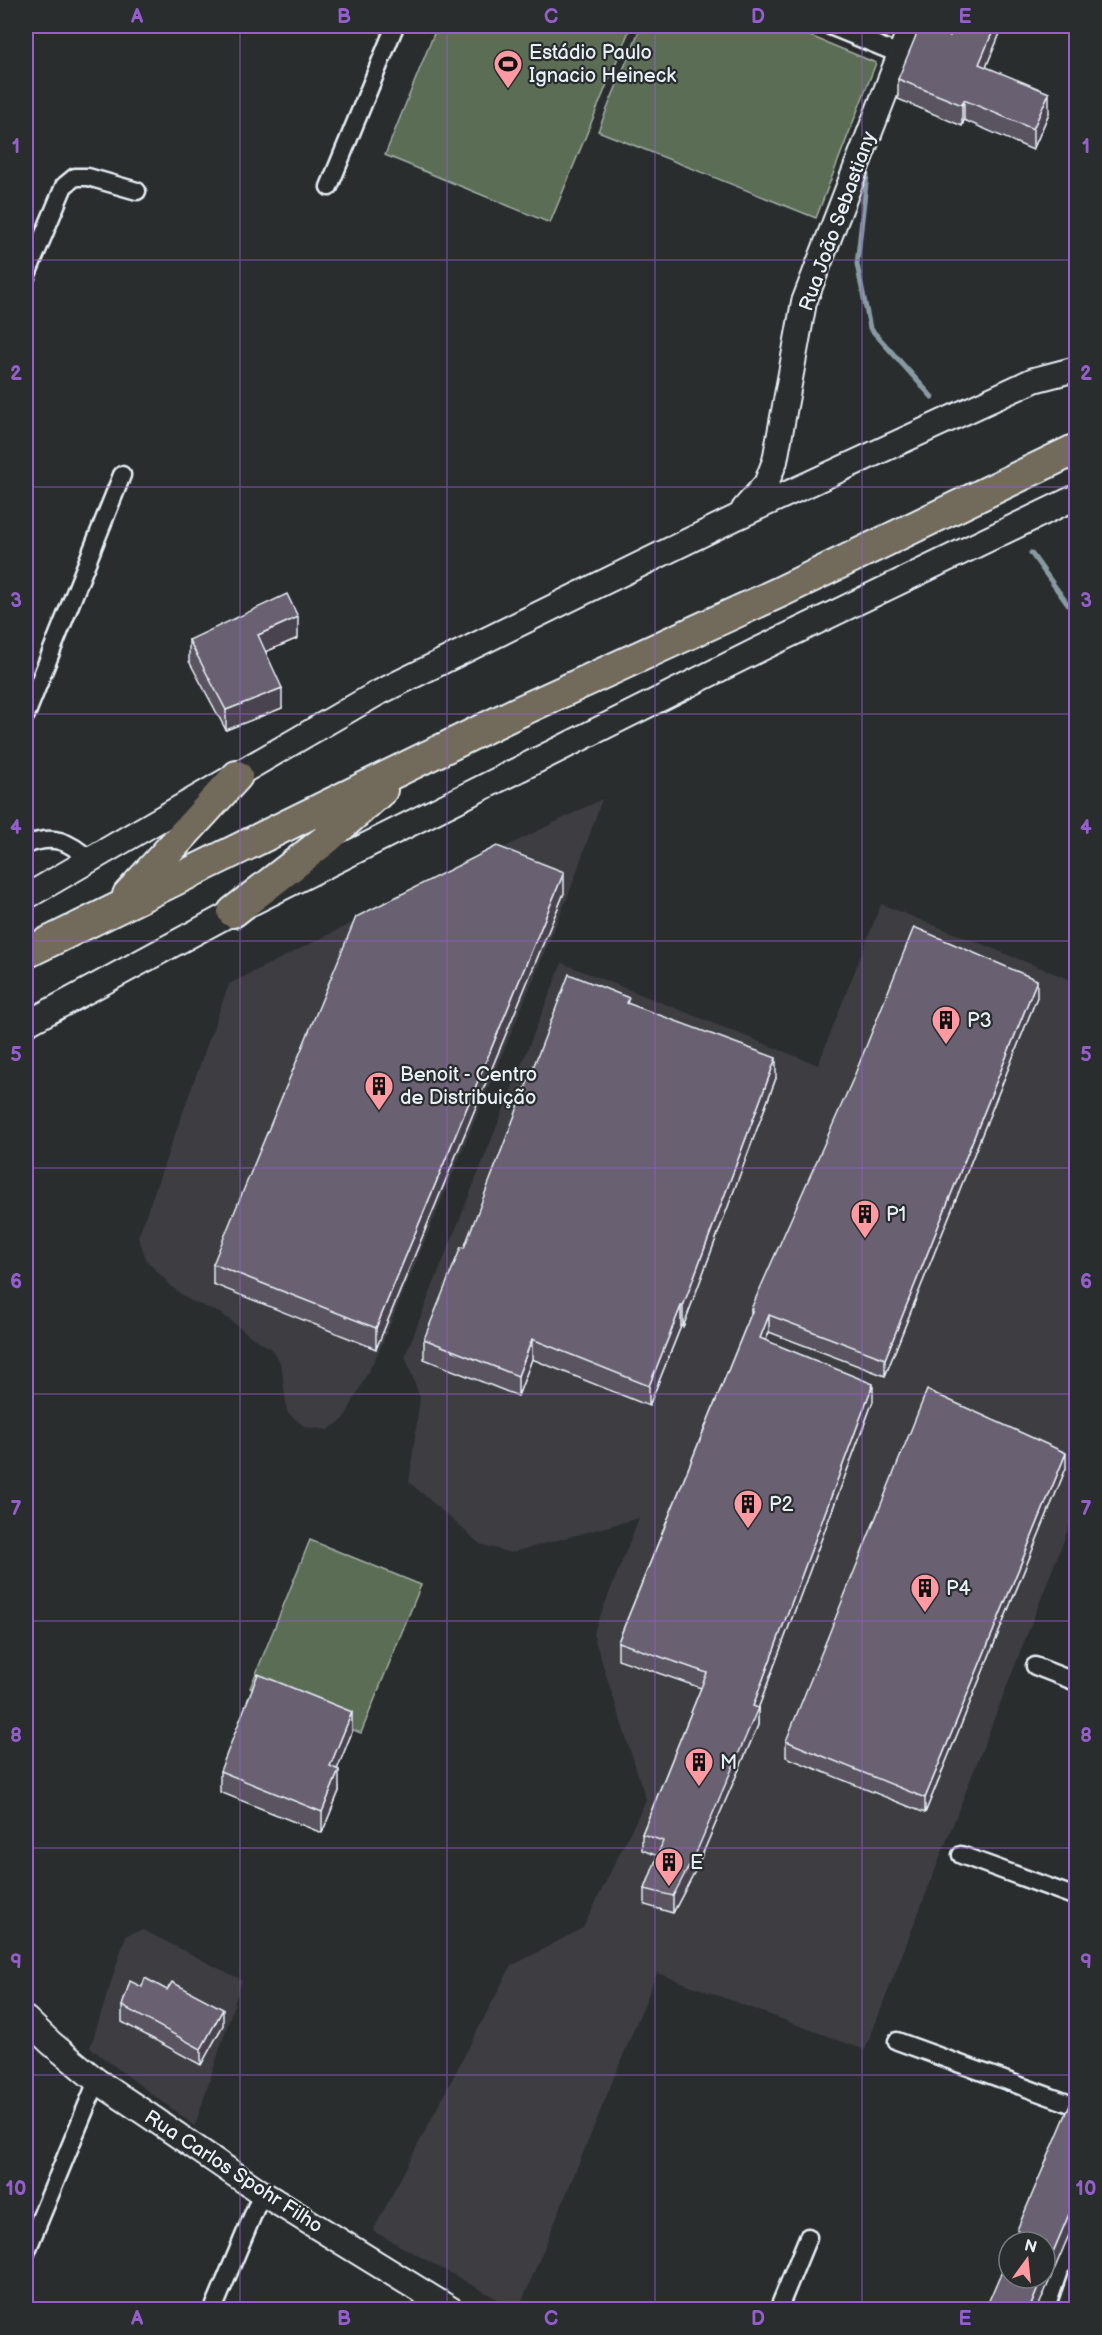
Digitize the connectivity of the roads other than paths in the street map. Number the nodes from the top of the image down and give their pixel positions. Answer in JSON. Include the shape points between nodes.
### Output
{"nodes":[{"id":1,"x":395,"y":26,"type":"edge"},
{"id":2,"x":830,"y":26,"type":"edge"},
{"id":3,"x":911,"y":26,"type":"edge"},
{"id":4,"x":900,"y":54,"type":"junction"},
{"id":5,"x":329,"y":187,"type":"dead end"},
{"id":6,"x":137,"y":191,"type":"dead end"},
{"id":7,"x":26,"y":277,"type":"edge"},
{"id":8,"x":1077,"y":358,"type":"edge"},
{"id":9,"x":1077,"y":369,"type":"edge"},
{"id":10,"x":1034,"y":380,"type":"junction"},
{"id":11,"x":1077,"y":449,"type":"edge"},
{"id":12,"x":122,"y":476,"type":"dead end"},
{"id":13,"x":1077,"y":497,"type":"edge"},
{"id":14,"x":737,"y":517,"type":"junction"},
{"id":15,"x":26,"y":715,"type":"edge"},
{"id":16,"x":411,"y":765,"type":"junction"},
{"id":17,"x":237,"y":776,"type":"junction"},
{"id":18,"x":26,"y":844,"type":"edge"},
{"id":19,"x":90,"y":860,"type":"junction"},
{"id":20,"x":26,"y":897,"type":"edge"},
{"id":21,"x":116,"y":908,"type":"junction"},
{"id":22,"x":232,"y":912,"type":"junction"},
{"id":23,"x":26,"y":953,"type":"edge"},
{"id":24,"x":26,"y":1024,"type":"edge"},
{"id":25,"x":1035,"y":1666,"type":"dead end"},
{"id":26,"x":1077,"y":1682,"type":"edge"},
{"id":27,"x":961,"y":1855,"type":"dead end"},
{"id":28,"x":1077,"y":1897,"type":"edge"},
{"id":29,"x":26,"y":2019,"type":"edge"},
{"id":30,"x":897,"y":2041,"type":"dead end"},
{"id":31,"x":97,"y":2081,"type":"junction"},
{"id":32,"x":1077,"y":2106,"type":"edge"},
{"id":33,"x":262,"y":2193,"type":"junction"},
{"id":34,"x":808,"y":2237,"type":"dead end"},
{"id":35,"x":26,"y":2253,"type":"edge"},
{"id":36,"x":1077,"y":2278,"type":"edge"},
{"id":37,"x":213,"y":2310,"type":"edge"},
{"id":38,"x":452,"y":2310,"type":"edge"},
{"id":39,"x":778,"y":2310,"type":"edge"},
{"id":40,"x":1065,"y":2310,"type":"edge"}],
"edges":[{"from":1,"to":5,"type":"street"},
{"from":2,"to":4,"type":"street"},
{"from":3,"to":4,"type":"main road","name":"Rua João Sebastiany"},
{"from":4,"to":14,"type":"main road","name":"Rua João Sebastiany","via":[[804,302],[775,461],[766,484]]},
{"from":6,"to":7,"type":"street","via":[[75,177],[64,186]]},
{"from":8,"to":10,"type":"main road"},
{"from":9,"to":10,"type":"main road"},
{"from":10,"to":14,"type":"main road"},
{"from":11,"to":16,"type":"highway"},
{"from":12,"to":15,"type":"street"},
{"from":13,"to":22,"type":"main road","via":[[760,649]]},
{"from":14,"to":17,"type":"main road","via":[[376,694]]},
{"from":16,"to":21,"type":"highway"},
{"from":16,"to":22,"type":"highway","via":[[324,841]]},
{"from":17,"to":19,"type":"main road"},
{"from":17,"to":21,"type":"highway"},
{"from":18,"to":19,"type":"street","via":[[50,839],[66,842]]},
{"from":19,"to":20,"type":"main road"},
{"from":21,"to":23,"type":"highway"},
{"from":22,"to":24,"type":"main road"},
{"from":25,"to":26,"type":"street"},
{"from":27,"to":28,"type":"street"},
{"from":29,"to":31,"type":"main road","name":"Rua Carlos Spohr Filho"},
{"from":30,"to":32,"type":"street"},
{"from":31,"to":33,"type":"main road","name":"Rua Carlos Spohr Filho"},
{"from":31,"to":35,"type":"street"},
{"from":33,"to":37,"type":"street"},
{"from":33,"to":38,"type":"main road","name":"Rua Carlos Spohr Filho"},
{"from":34,"to":39,"type":"street"},
{"from":36,"to":40,"type":"street"}]}
